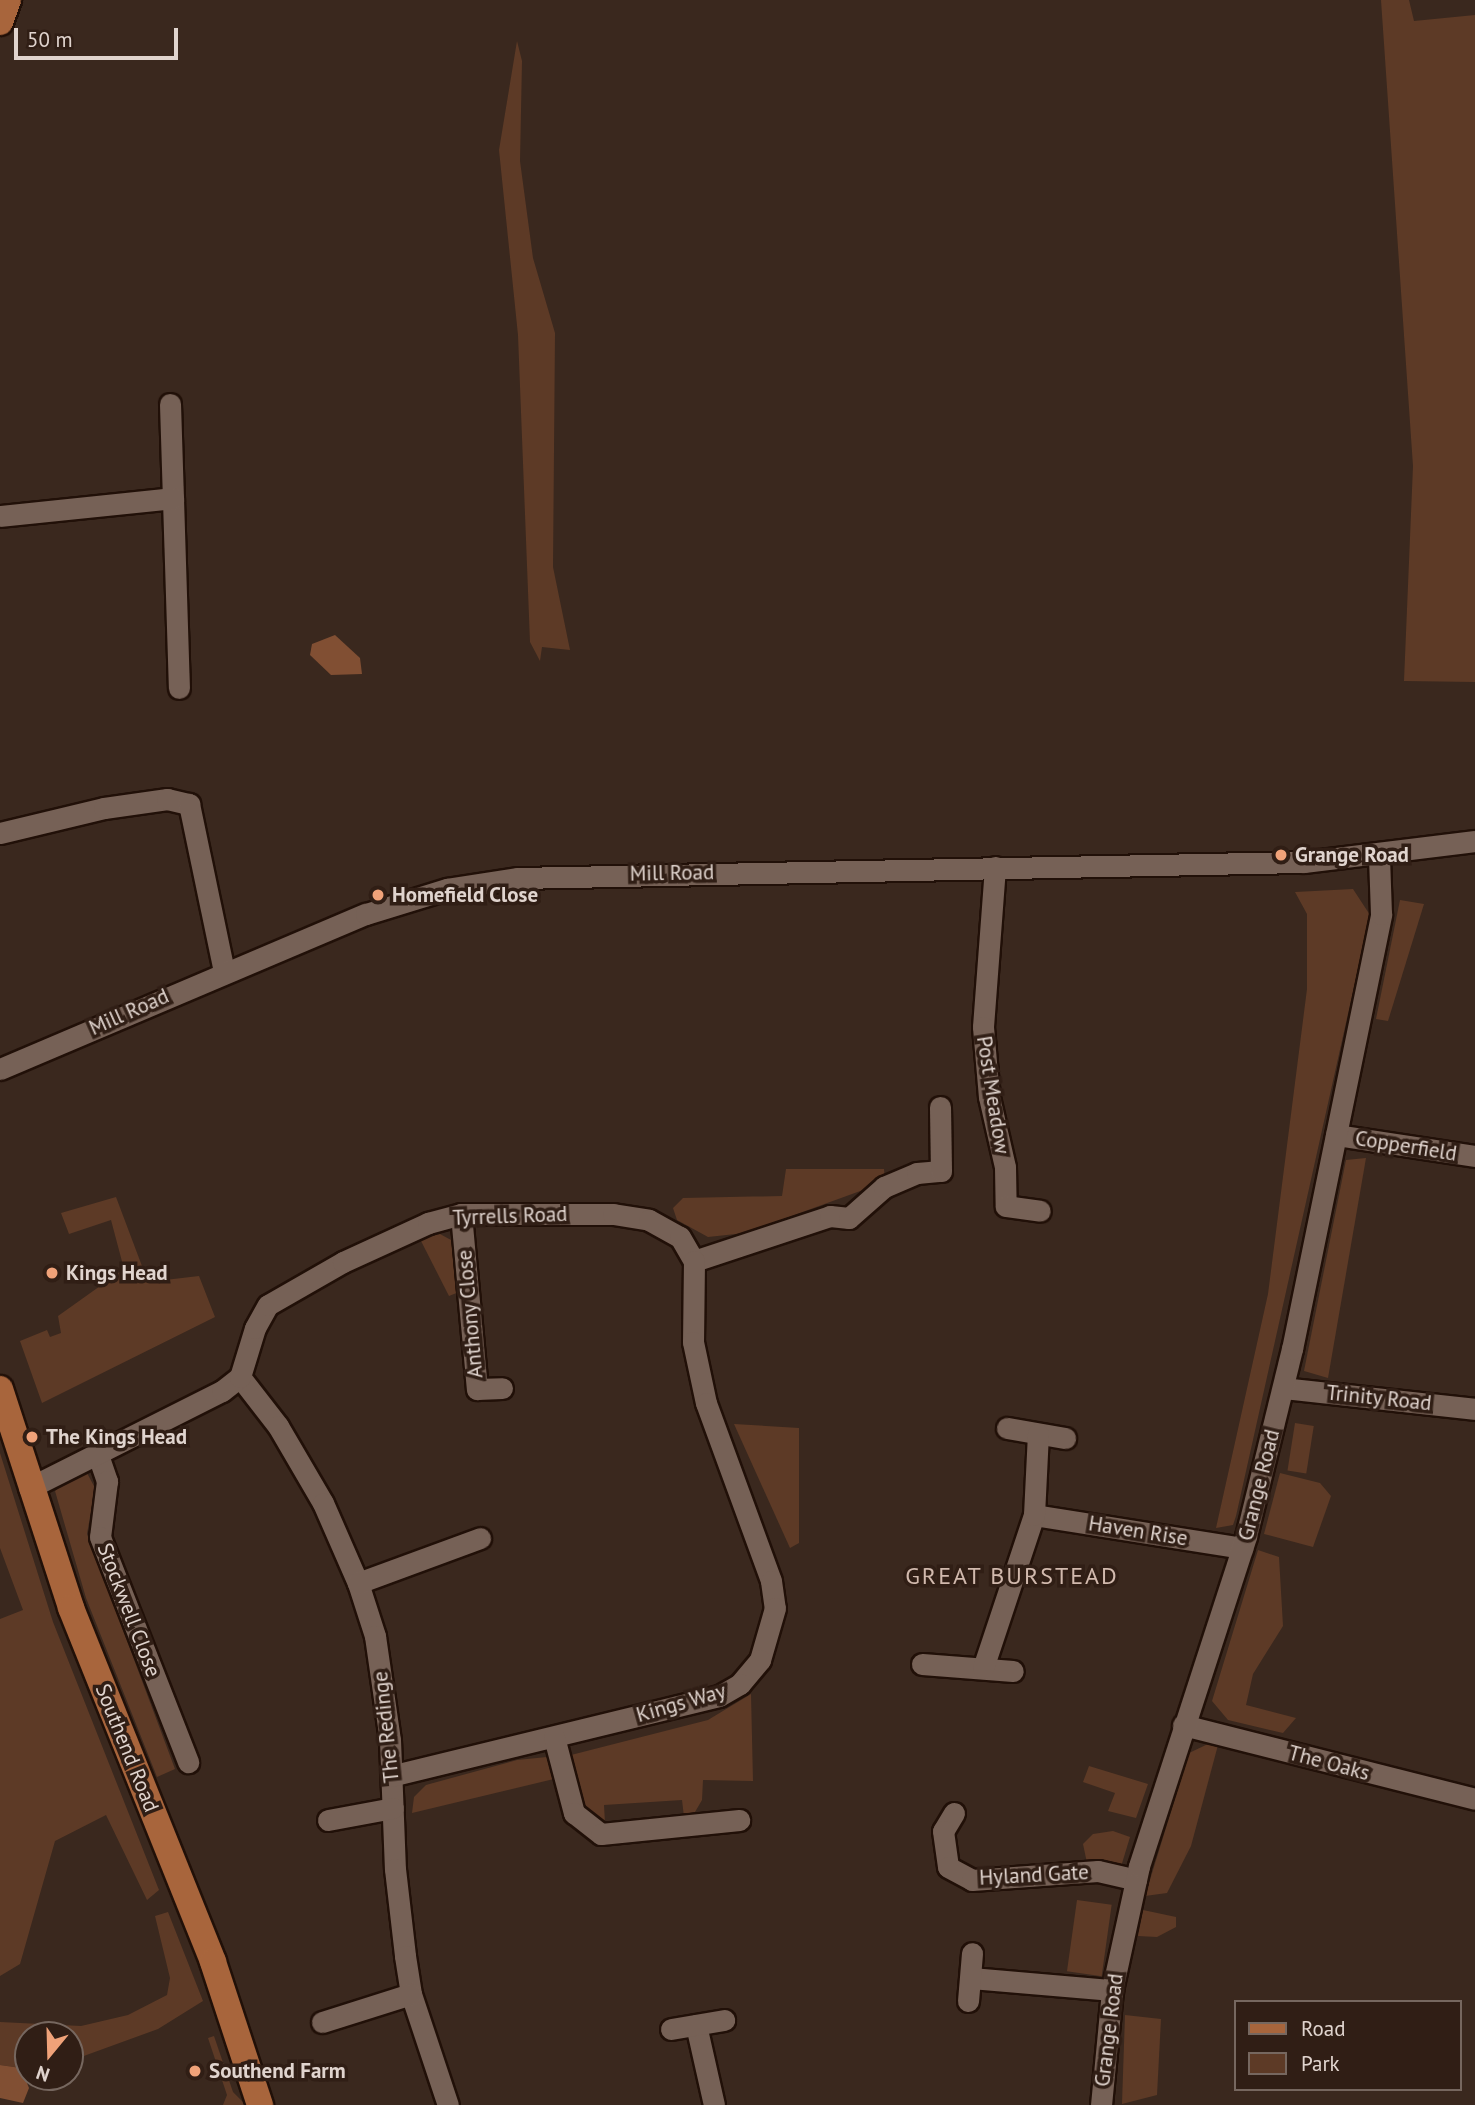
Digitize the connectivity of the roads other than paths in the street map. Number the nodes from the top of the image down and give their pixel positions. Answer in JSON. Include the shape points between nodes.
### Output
{"nodes":[{"id":1,"x":8,"y":0,"type":"edge"},
{"id":2,"x":0,"y":22,"type":"edge"},
{"id":3,"x":170,"y":404,"type":"dead end"},
{"id":4,"x":173,"y":498,"type":"junction"},
{"id":5,"x":0,"y":516,"type":"edge"},
{"id":6,"x":179,"y":688,"type":"dead end"},
{"id":7,"x":0,"y":833,"type":"edge"},
{"id":8,"x":1475,"y":841,"type":"edge"},
{"id":9,"x":1379,"y":856,"type":"junction"},
{"id":10,"x":995,"y":867,"type":"junction"},
{"id":11,"x":223,"y":971,"type":"junction"},
{"id":12,"x":0,"y":1069,"type":"edge"},
{"id":13,"x":940,"y":1107,"type":"dead end"},
{"id":14,"x":1336,"y":1135,"type":"junction"},
{"id":15,"x":1475,"y":1156,"type":"edge"},
{"id":16,"x":1040,"y":1211,"type":"dead end"},
{"id":17,"x":461,"y":1214,"type":"junction"},
{"id":18,"x":694,"y":1261,"type":"junction"},
{"id":19,"x":240,"y":1377,"type":"junction"},
{"id":20,"x":502,"y":1388,"type":"dead end"},
{"id":21,"x":1283,"y":1388,"type":"junction"},
{"id":22,"x":0,"y":1389,"type":"edge"},
{"id":23,"x":1475,"y":1409,"type":"edge"},
{"id":24,"x":1007,"y":1428,"type":"dead end"},
{"id":25,"x":1038,"y":1434,"type":"junction"},
{"id":26,"x":1065,"y":1438,"type":"dead end"},
{"id":27,"x":98,"y":1455,"type":"junction"},
{"id":28,"x":29,"y":1488,"type":"junction"},
{"id":29,"x":1034,"y":1515,"type":"junction"},
{"id":30,"x":480,"y":1538,"type":"dead end"},
{"id":31,"x":1242,"y":1548,"type":"junction"},
{"id":32,"x":358,"y":1583,"type":"junction"},
{"id":33,"x":922,"y":1664,"type":"dead end"},
{"id":34,"x":983,"y":1668,"type":"junction"},
{"id":35,"x":1013,"y":1671,"type":"dead end"},
{"id":36,"x":1183,"y":1725,"type":"junction"},
{"id":37,"x":554,"y":1737,"type":"junction"},
{"id":38,"x":188,"y":1762,"type":"dead end"},
{"id":39,"x":392,"y":1776,"type":"junction"},
{"id":40,"x":1475,"y":1799,"type":"edge"},
{"id":41,"x":393,"y":1808,"type":"junction"},
{"id":42,"x":954,"y":1813,"type":"dead end"},
{"id":43,"x":739,"y":1820,"type":"dead end"},
{"id":44,"x":328,"y":1821,"type":"dead end"},
{"id":45,"x":1136,"y":1880,"type":"junction"},
{"id":46,"x":972,"y":1953,"type":"dead end"},
{"id":47,"x":971,"y":1978,"type":"junction"},
{"id":48,"x":1112,"y":1990,"type":"junction"},
{"id":49,"x":411,"y":1994,"type":"junction"},
{"id":50,"x":968,"y":2001,"type":"dead end"},
{"id":51,"x":724,"y":2020,"type":"dead end"},
{"id":52,"x":322,"y":2022,"type":"dead end"},
{"id":53,"x":696,"y":2025,"type":"junction"},
{"id":54,"x":671,"y":2029,"type":"dead end"},
{"id":55,"x":260,"y":2105,"type":"edge"},
{"id":56,"x":448,"y":2105,"type":"edge"},
{"id":57,"x":714,"y":2105,"type":"edge"},
{"id":58,"x":1101,"y":2105,"type":"edge"}],
"edges":[{"from":1,"to":2,"type":"main road"},
{"from":3,"to":4,"type":"street"},
{"from":4,"to":5,"type":"street"},
{"from":4,"to":6,"type":"street"},
{"from":7,"to":11,"type":"street","via":[[129,804],[167,799],[189,804]]},
{"from":8,"to":9,"type":"street","name":"Mill Road"},
{"from":9,"to":10,"type":"street","name":"Mill Road","via":[[1304,862]]},
{"from":9,"to":14,"type":"street","name":"Grange Road","via":[[1381,914]]},
{"from":10,"to":11,"type":"street","name":"Mill Road","via":[[519,878],[447,889],[389,907]]},
{"from":10,"to":16,"type":"street","name":"Post Meadow","via":[[983,1027],[989,1097],[1005,1167],[1006,1206]]},
{"from":11,"to":12,"type":"street","name":"Mill Road"},
{"from":13,"to":18,"type":"street","via":[[941,1171],[917,1173],[884,1187],[849,1218],[830,1216]]},
{"from":14,"to":15,"type":"street","name":"Copperfield"},
{"from":14,"to":21,"type":"street","name":"Grange Road"},
{"from":17,"to":18,"type":"street","name":"Tyrrells Road","via":[[613,1214],[649,1220],[680,1237]]},
{"from":17,"to":19,"type":"street","name":"Tyrrells Road","via":[[428,1223],[343,1262],[268,1304],[255,1328]]},
{"from":17,"to":20,"type":"street","name":"Anthony Close","via":[[477,1389]]},
{"from":18,"to":37,"type":"street","name":"Kings Way","via":[[693,1342],[706,1403],[767,1568],[775,1608],[761,1660],[748,1676],[719,1696]]},
{"from":19,"to":27,"type":"street","via":[[197,1408]]},
{"from":19,"to":32,"type":"street","name":"The Redinge","via":[[278,1426],[323,1503]]},
{"from":21,"to":23,"type":"street","name":"Trinity Road"},
{"from":21,"to":31,"type":"street","name":"Grange Road"},
{"from":22,"to":28,"type":"main road","name":"Southend Road"},
{"from":24,"to":25,"type":"street"},
{"from":25,"to":26,"type":"street"},
{"from":25,"to":29,"type":"street"},
{"from":27,"to":28,"type":"street"},
{"from":27,"to":38,"type":"street","name":"Stockwell Close","via":[[107,1481],[100,1537]]},
{"from":28,"to":55,"type":"main road","name":"Southend Road","via":[[71,1608],[214,1962]]},
{"from":29,"to":31,"type":"street","name":"Haven Rise"},
{"from":29,"to":34,"type":"street"},
{"from":30,"to":32,"type":"street"},
{"from":31,"to":36,"type":"street","name":"Grange Road"},
{"from":32,"to":39,"type":"street","name":"The Redinge","via":[[386,1691]]},
{"from":33,"to":34,"type":"street"},
{"from":34,"to":35,"type":"street"},
{"from":36,"to":40,"type":"street","name":"The Oaks"},
{"from":36,"to":45,"type":"street","name":"Grange Road"},
{"from":37,"to":39,"type":"street","name":"Kings Way"},
{"from":37,"to":43,"type":"street","via":[[574,1813],[601,1833]]},
{"from":39,"to":41,"type":"street","name":"The Redinge"},
{"from":41,"to":44,"type":"street"},
{"from":41,"to":49,"type":"street","name":"The Redinge","via":[[398,1911]]},
{"from":42,"to":45,"type":"street","name":"Hyland Gate","via":[[943,1831],[948,1867],[972,1880],[1098,1871]]},
{"from":45,"to":48,"type":"street","name":"Grange Road"},
{"from":46,"to":47,"type":"street"},
{"from":47,"to":48,"type":"street"},
{"from":47,"to":50,"type":"street"},
{"from":48,"to":58,"type":"street","name":"Grange Road"},
{"from":49,"to":52,"type":"street"},
{"from":49,"to":56,"type":"street","name":"The Redinge"},
{"from":51,"to":53,"type":"street"},
{"from":53,"to":54,"type":"street"},
{"from":53,"to":57,"type":"street"}]}
